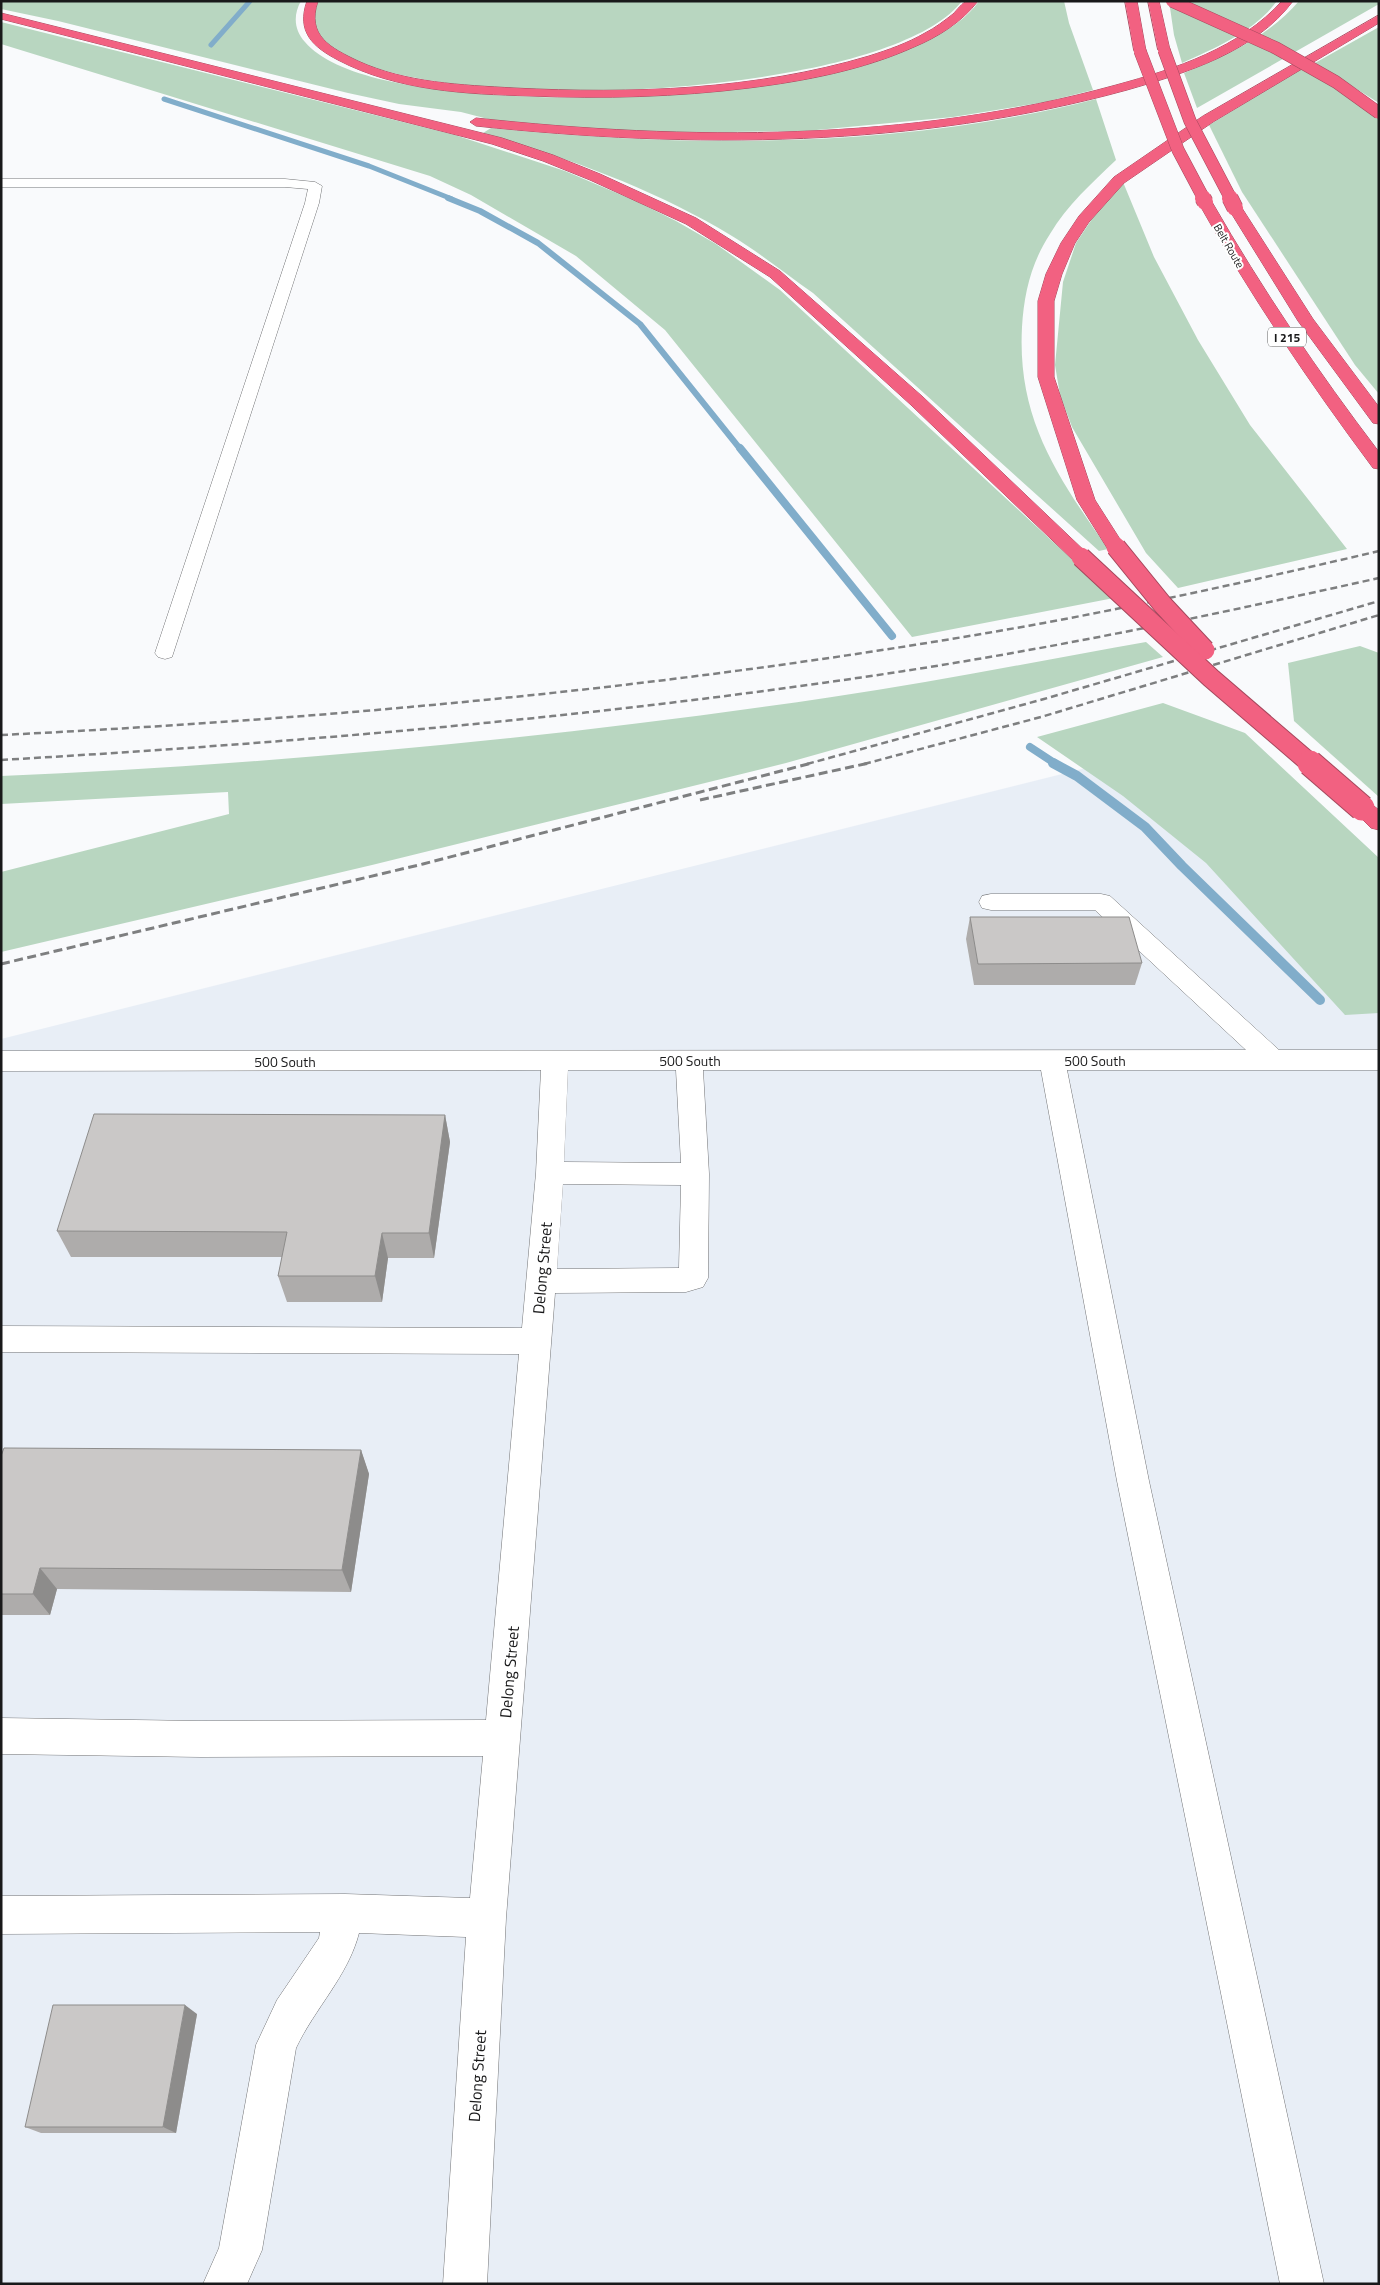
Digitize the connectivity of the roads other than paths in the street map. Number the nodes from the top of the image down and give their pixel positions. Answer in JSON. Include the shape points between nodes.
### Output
{"nodes":[{"id":1,"x":313,"y":1,"type":"edge"},
{"id":2,"x":973,"y":1,"type":"edge"},
{"id":3,"x":1131,"y":1,"type":"edge"},
{"id":4,"x":1153,"y":1,"type":"edge"},
{"id":5,"x":1172,"y":1,"type":"edge"},
{"id":6,"x":1288,"y":1,"type":"edge"},
{"id":7,"x":1,"y":16,"type":"edge"},
{"id":8,"x":1379,"y":18,"type":"edge"},
{"id":9,"x":320,"y":96,"type":"junction"},
{"id":10,"x":1379,"y":113,"type":"edge"},
{"id":11,"x":1,"y":183,"type":"edge"},
{"id":12,"x":1379,"y":419,"type":"edge"},
{"id":13,"x":1379,"y":464,"type":"edge"},
{"id":14,"x":165,"y":653,"type":"dead end"},
{"id":15,"x":1370,"y":816,"type":"edge"},
{"id":16,"x":991,"y":902,"type":"dead end"},
{"id":17,"x":555,"y":1060,"type":"junction"},
{"id":18,"x":689,"y":1060,"type":"junction"},
{"id":19,"x":1052,"y":1060,"type":"junction"},
{"id":20,"x":1273,"y":1060,"type":"junction"},
{"id":21,"x":1379,"y":1060,"type":"edge"},
{"id":22,"x":1,"y":1061,"type":"edge"},
{"id":23,"x":550,"y":1173,"type":"junction"},
{"id":24,"x":695,"y":1174,"type":"junction"},
{"id":25,"x":540,"y":1281,"type":"junction"},
{"id":26,"x":1,"y":1339,"type":"edge"},
{"id":27,"x":536,"y":1341,"type":"junction"},
{"id":28,"x":1,"y":1736,"type":"edge"},
{"id":29,"x":503,"y":1738,"type":"junction"},
{"id":30,"x":345,"y":1913,"type":"junction"},
{"id":31,"x":1,"y":1915,"type":"edge"},
{"id":32,"x":487,"y":1918,"type":"junction"},
{"id":33,"x":225,"y":2284,"type":"edge"},
{"id":34,"x":465,"y":2284,"type":"edge"},
{"id":35,"x":1302,"y":2284,"type":"edge"}],
"edges":[{"from":1,"to":2,"type":"highway","via":[[308,25],[322,46],[364,68],[416,82],[490,90],[645,94],[785,79],[859,62],[925,38]]},
{"from":3,"to":13,"type":"highway","name":"Belt Route","number":"I 215","bridge":true,"via":[[1140,51],[1174,140],[1205,202],[1276,321]]},
{"from":4,"to":12,"type":"highway","name":"Belt Route","number":"I 215","bridge":true,"via":[[1164,50],[1190,121],[1234,208],[1306,321]]},
{"from":5,"to":10,"type":"highway","bridge":true,"via":[[1276,48],[1336,82]]},
{"from":6,"to":9,"type":"highway","via":[[1270,20],[1235,44],[1182,68],[1137,83],[1008,113],[892,128],[703,137],[577,132],[460,120]]},
{"from":7,"to":9,"type":"highway"},
{"from":8,"to":15,"type":"highway","bridge":true,"via":[[1208,119],[1119,180],[1084,219],[1068,243],[1046,301],[1046,377],[1086,500],[1116,547],[1163,605]]},
{"from":9,"to":15,"type":"highway","bridge":true,"via":[[548,158],[691,221],[775,274],[917,401],[1211,678]]},
{"from":11,"to":14,"type":"street","via":[[285,183],[316,186]]},
{"from":16,"to":20,"type":"street","via":[[1101,902]]},
{"from":17,"to":18,"type":"street","name":"500 South"},
{"from":17,"to":22,"type":"street","name":"500 South"},
{"from":17,"to":23,"type":"street","name":"Delong Street"},
{"from":18,"to":19,"type":"street","name":"500 South"},
{"from":18,"to":24,"type":"street"},
{"from":19,"to":20,"type":"street","name":"500 South"},
{"from":19,"to":35,"type":"street","via":[[1133,1481]]},
{"from":20,"to":21,"type":"street","name":"500 South"},
{"from":23,"to":24,"type":"street"},
{"from":23,"to":25,"type":"street","name":"Delong Street"},
{"from":24,"to":25,"type":"street","via":[[694,1278]]},
{"from":25,"to":27,"type":"street","name":"Delong Street"},
{"from":26,"to":27,"type":"street"},
{"from":27,"to":29,"type":"street","name":"Delong Street"},
{"from":28,"to":29,"type":"street"},
{"from":29,"to":32,"type":"street","name":"Delong Street"},
{"from":30,"to":31,"type":"street"},
{"from":30,"to":32,"type":"street"},
{"from":30,"to":33,"type":"street","via":[[336,1947],[290,2014],[276,2045],[240,2250]]},
{"from":32,"to":34,"type":"street","name":"Delong Street"}]}
